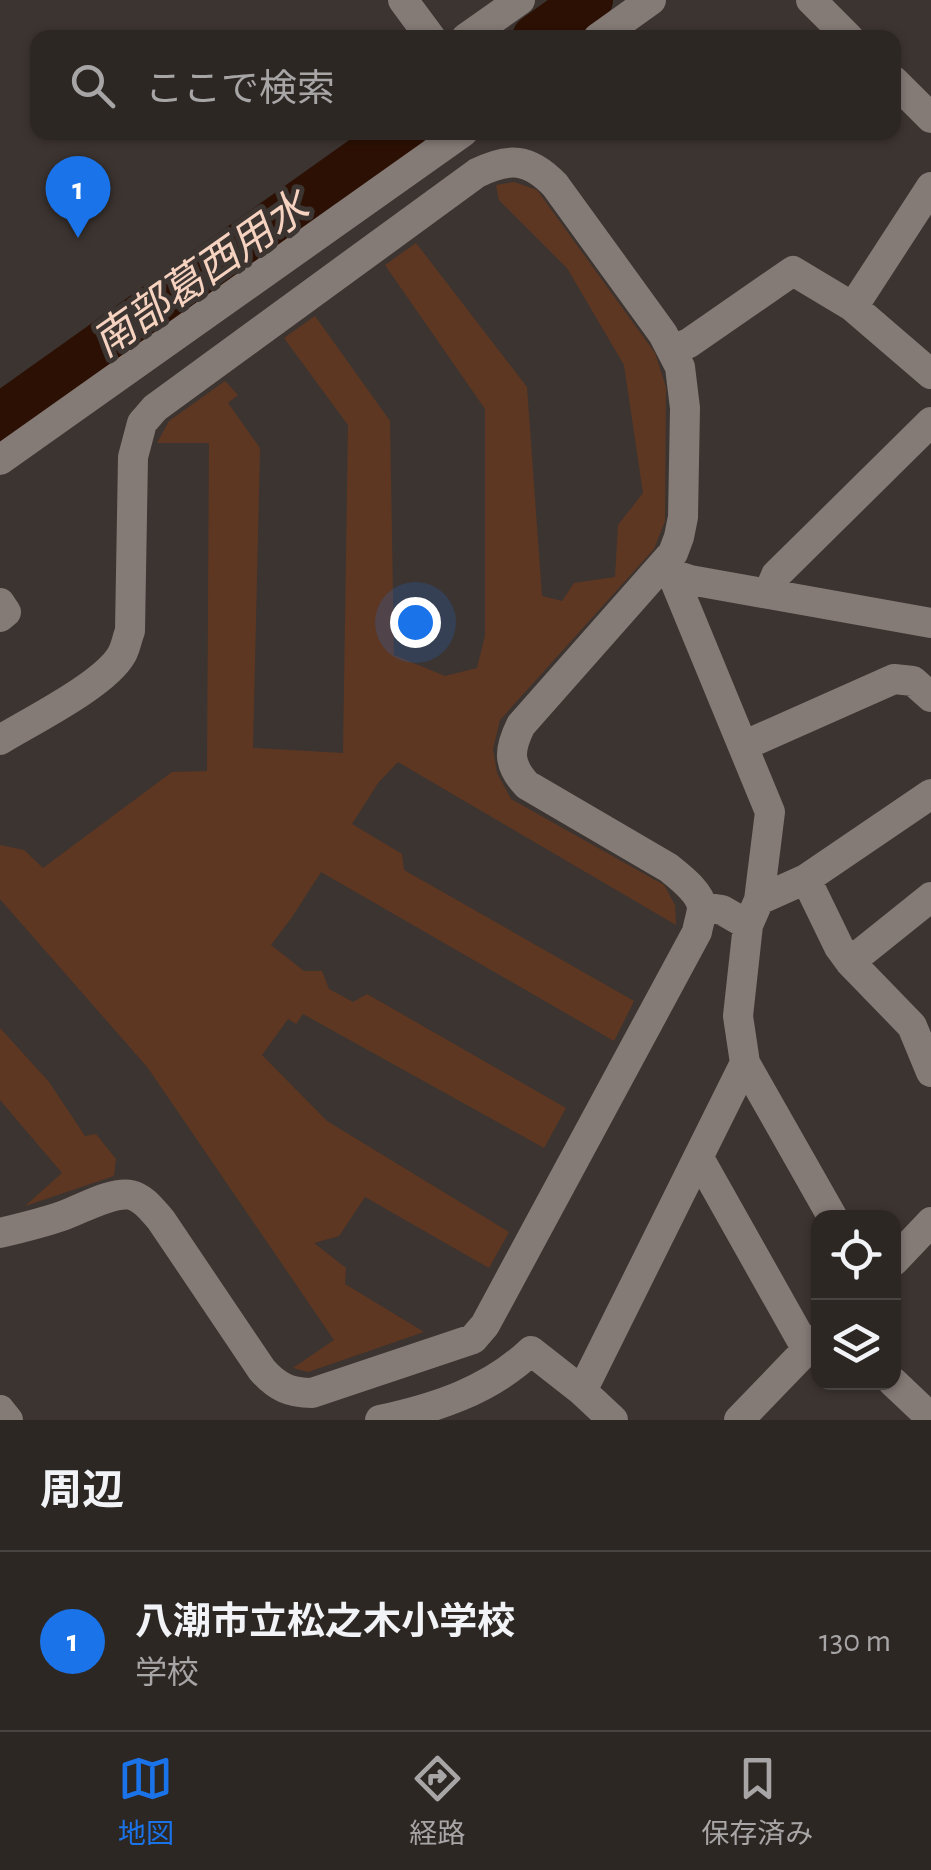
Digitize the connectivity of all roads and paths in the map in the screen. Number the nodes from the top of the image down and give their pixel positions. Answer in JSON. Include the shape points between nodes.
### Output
{"nodes":[{"id":1,"x":404,"y":0,"type":"edge"},
{"id":2,"x":520,"y":0,"type":"edge"},
{"id":3,"x":651,"y":0,"type":"edge"},
{"id":4,"x":811,"y":0,"type":"edge"},
{"id":5,"x":425,"y":30,"type":"edge"},
{"id":6,"x":477,"y":30,"type":"edge"},
{"id":7,"x":609,"y":30,"type":"edge"},
{"id":8,"x":841,"y":30,"type":"edge"},
{"id":9,"x":901,"y":88,"type":"edge"},
{"id":10,"x":931,"y":118,"type":"edge"},
{"id":11,"x":453,"y":140,"type":"edge"},
{"id":12,"x":931,"y":187,"type":"edge"},
{"id":13,"x":853,"y":307,"type":"junction"},
{"id":14,"x":673,"y":350,"type":"junction"},
{"id":15,"x":931,"y":374,"type":"edge"},
{"id":16,"x":931,"y":422,"type":"edge"},
{"id":17,"x":0,"y":460,"type":"edge"},
{"id":18,"x":668,"y":569,"type":"junction"},
{"id":19,"x":768,"y":594,"type":"junction"},
{"id":20,"x":0,"y":603,"type":"edge"},
{"id":21,"x":0,"y":617,"type":"edge"},
{"id":22,"x":931,"y":622,"type":"edge"},
{"id":23,"x":931,"y":697,"type":"edge"},
{"id":24,"x":0,"y":740,"type":"edge"},
{"id":25,"x":743,"y":746,"type":"junction"},
{"id":26,"x":931,"y":794,"type":"edge"},
{"id":27,"x":806,"y":879,"type":"junction"},
{"id":28,"x":931,"y":897,"type":"edge"},
{"id":29,"x":702,"y":907,"type":"junction"},
{"id":30,"x":753,"y":913,"type":"junction"},
{"id":31,"x":850,"y":962,"type":"junction"},
{"id":32,"x":745,"y":1064,"type":"junction"},
{"id":33,"x":931,"y":1072,"type":"edge"},
{"id":34,"x":700,"y":1158,"type":"junction"},
{"id":35,"x":828,"y":1210,"type":"edge"},
{"id":36,"x":931,"y":1222,"type":"edge"},
{"id":37,"x":0,"y":1234,"type":"edge"},
{"id":38,"x":901,"y":1254,"type":"edge"},
{"id":39,"x":811,"y":1341,"type":"edge"},
{"id":40,"x":811,"y":1346,"type":"edge"},
{"id":41,"x":901,"y":1390,"type":"edge"},
{"id":42,"x":582,"y":1391,"type":"junction"},
{"id":43,"x":0,"y":1410,"type":"edge"},
{"id":44,"x":931,"y":1418,"type":"edge"},
{"id":45,"x":8,"y":1420,"type":"edge"},
{"id":46,"x":380,"y":1420,"type":"edge"},
{"id":47,"x":612,"y":1420,"type":"edge"},
{"id":48,"x":739,"y":1420,"type":"edge"}],
"edges":[{"from":1,"to":5,"type":"street"},
{"from":2,"to":6,"type":"street"},
{"from":3,"to":7,"type":"street"},
{"from":4,"to":8,"type":"street"},
{"from":9,"to":10,"type":"street"},
{"from":11,"to":17,"type":"street"},
{"from":12,"to":13,"type":"street"},
{"from":13,"to":14,"type":"street","via":[[793,271]]},
{"from":13,"to":15,"type":"street"},
{"from":14,"to":18,"type":"street","via":[[686,408],[683,517]]},
{"from":14,"to":24,"type":"street","via":[[545,174],[513,162],[477,173],[142,423],[133,457],[130,631],[122,655],[88,687]]},
{"from":16,"to":19,"type":"street","via":[[776,574]]},
{"from":18,"to":19,"type":"street","via":[[690,580]]},
{"from":18,"to":25,"type":"street"},
{"from":18,"to":29,"type":"street","via":[[521,724],[512,762],[527,785],[669,868]]},
{"from":19,"to":22,"type":"street"},
{"from":20,"to":21,"type":"street","via":[[6,612]]},
{"from":23,"to":25,"type":"street","via":[[913,681],[894,679]]},
{"from":25,"to":30,"type":"street","via":[[770,812]]},
{"from":26,"to":27,"type":"street"},
{"from":27,"to":30,"type":"street"},
{"from":27,"to":31,"type":"street"},
{"from":28,"to":31,"type":"street"},
{"from":29,"to":30,"type":"street"},
{"from":29,"to":37,"type":"street","via":[[697,932],[474,1339],[312,1394],[293,1393],[262,1370],[161,1220],[136,1196],[112,1197]]},
{"from":30,"to":32,"type":"street","via":[[738,1016]]},
{"from":31,"to":33,"type":"street","via":[[912,1026]]},
{"from":32,"to":34,"type":"street"},
{"from":32,"to":35,"type":"street"},
{"from":34,"to":39,"type":"street"},
{"from":34,"to":42,"type":"street"},
{"from":36,"to":38,"type":"street"},
{"from":40,"to":48,"type":"street"},
{"from":41,"to":44,"type":"street"},
{"from":42,"to":46,"type":"street","via":[[531,1351],[464,1395]]},
{"from":42,"to":47,"type":"street"},
{"from":43,"to":45,"type":"street"}]}
